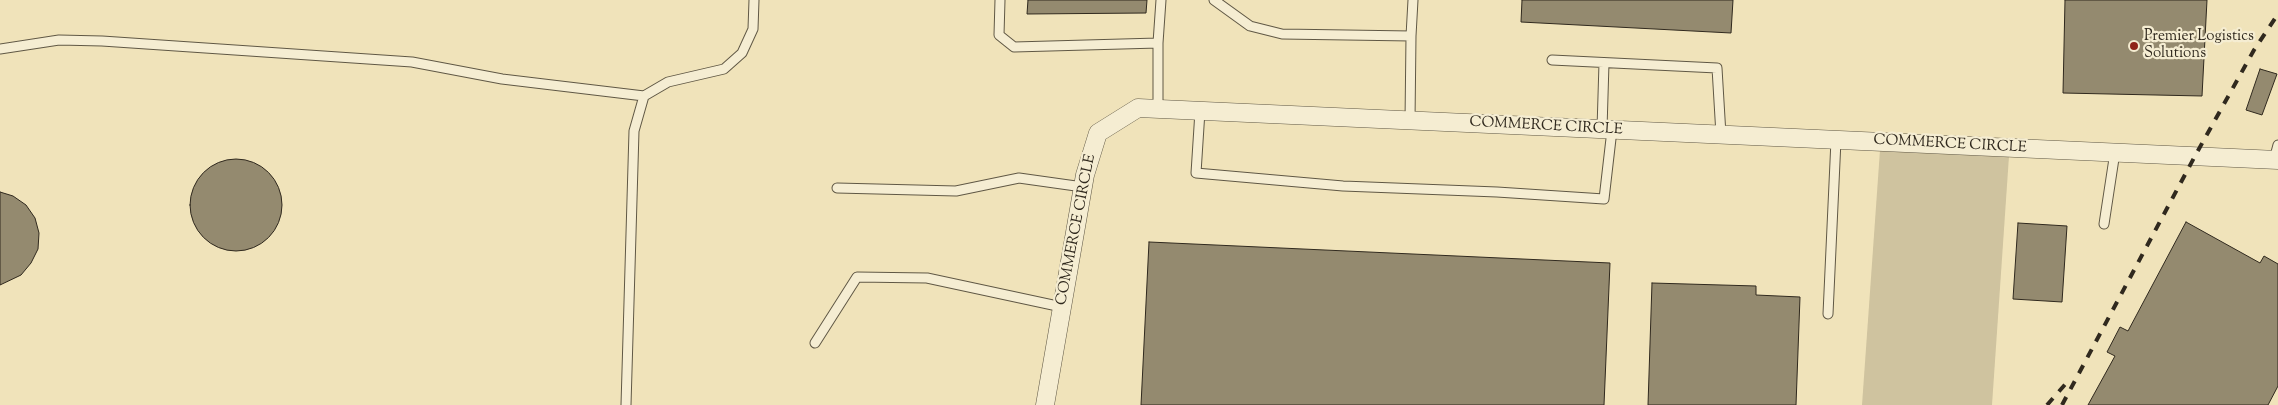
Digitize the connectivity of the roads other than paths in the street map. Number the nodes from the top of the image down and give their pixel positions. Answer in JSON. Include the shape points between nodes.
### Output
{"nodes":[{"id":1,"x":754,"y":0,"type":"edge"},
{"id":2,"x":1000,"y":0,"type":"edge"},
{"id":3,"x":1161,"y":0,"type":"edge"},
{"id":4,"x":1214,"y":0,"type":"edge"},
{"id":5,"x":1413,"y":0,"type":"edge"},
{"id":6,"x":1411,"y":36,"type":"junction"},
{"id":7,"x":1158,"y":43,"type":"junction"},
{"id":8,"x":0,"y":49,"type":"edge"},
{"id":9,"x":1552,"y":60,"type":"dead end"},
{"id":10,"x":1604,"y":63,"type":"junction"},
{"id":11,"x":644,"y":96,"type":"junction"},
{"id":12,"x":1158,"y":109,"type":"junction"},
{"id":13,"x":1200,"y":111,"type":"junction"},
{"id":14,"x":1410,"y":120,"type":"junction"},
{"id":15,"x":1607,"y":129,"type":"junction"},
{"id":16,"x":1721,"y":135,"type":"junction"},
{"id":17,"x":1836,"y":140,"type":"junction"},
{"id":18,"x":2116,"y":152,"type":"junction"},
{"id":19,"x":2277,"y":155,"type":"edge"},
{"id":20,"x":1083,"y":187,"type":"junction"},
{"id":21,"x":837,"y":188,"type":"dead end"},
{"id":22,"x":2104,"y":224,"type":"dead end"},
{"id":23,"x":1062,"y":307,"type":"junction"},
{"id":24,"x":1828,"y":314,"type":"dead end"},
{"id":25,"x":815,"y":343,"type":"dead end"},
{"id":26,"x":626,"y":405,"type":"edge"},
{"id":27,"x":1045,"y":405,"type":"edge"}],
"edges":[{"from":1,"to":11,"type":"lane","via":[[753,29],[742,53],[730,64],[724,69],[668,82]]},
{"from":2,"to":7,"type":"lane","via":[[999,35],[1014,47]]},
{"from":3,"to":7,"type":"lane"},
{"from":4,"to":6,"type":"lane","via":[[1250,26],[1282,34]]},
{"from":5,"to":6,"type":"lane"},
{"from":6,"to":14,"type":"lane"},
{"from":7,"to":12,"type":"lane"},
{"from":8,"to":11,"type":"lane","via":[[59,40],[102,41],[412,62],[502,79]]},
{"from":9,"to":10,"type":"lane"},
{"from":10,"to":15,"type":"lane"},
{"from":10,"to":16,"type":"lane","via":[[1717,68]]},
{"from":11,"to":26,"type":"lane","via":[[634,131]]},
{"from":12,"to":13,"type":"street","name":"COMMERCE CIRCLE"},
{"from":12,"to":20,"type":"street","name":"COMMERCE CIRCLE","via":[[1138,108],[1098,133]]},
{"from":13,"to":14,"type":"street","name":"COMMERCE CIRCLE"},
{"from":13,"to":15,"type":"lane","via":[[1196,173],[1343,186],[1604,200]]},
{"from":14,"to":15,"type":"street","name":"COMMERCE CIRCLE"},
{"from":15,"to":16,"type":"street","name":"COMMERCE CIRCLE"},
{"from":16,"to":17,"type":"street","name":"COMMERCE CIRCLE"},
{"from":17,"to":18,"type":"street","name":"COMMERCE CIRCLE"},
{"from":17,"to":24,"type":"lane"},
{"from":18,"to":19,"type":"street","name":"COMMERCE CIRCLE"},
{"from":18,"to":22,"type":"lane"},
{"from":20,"to":21,"type":"lane","via":[[1019,178],[956,191]]},
{"from":20,"to":23,"type":"street","name":"COMMERCE CIRCLE"},
{"from":23,"to":25,"type":"lane","via":[[927,278],[857,277]]},
{"from":23,"to":27,"type":"street","name":"COMMERCE CIRCLE"}]}
